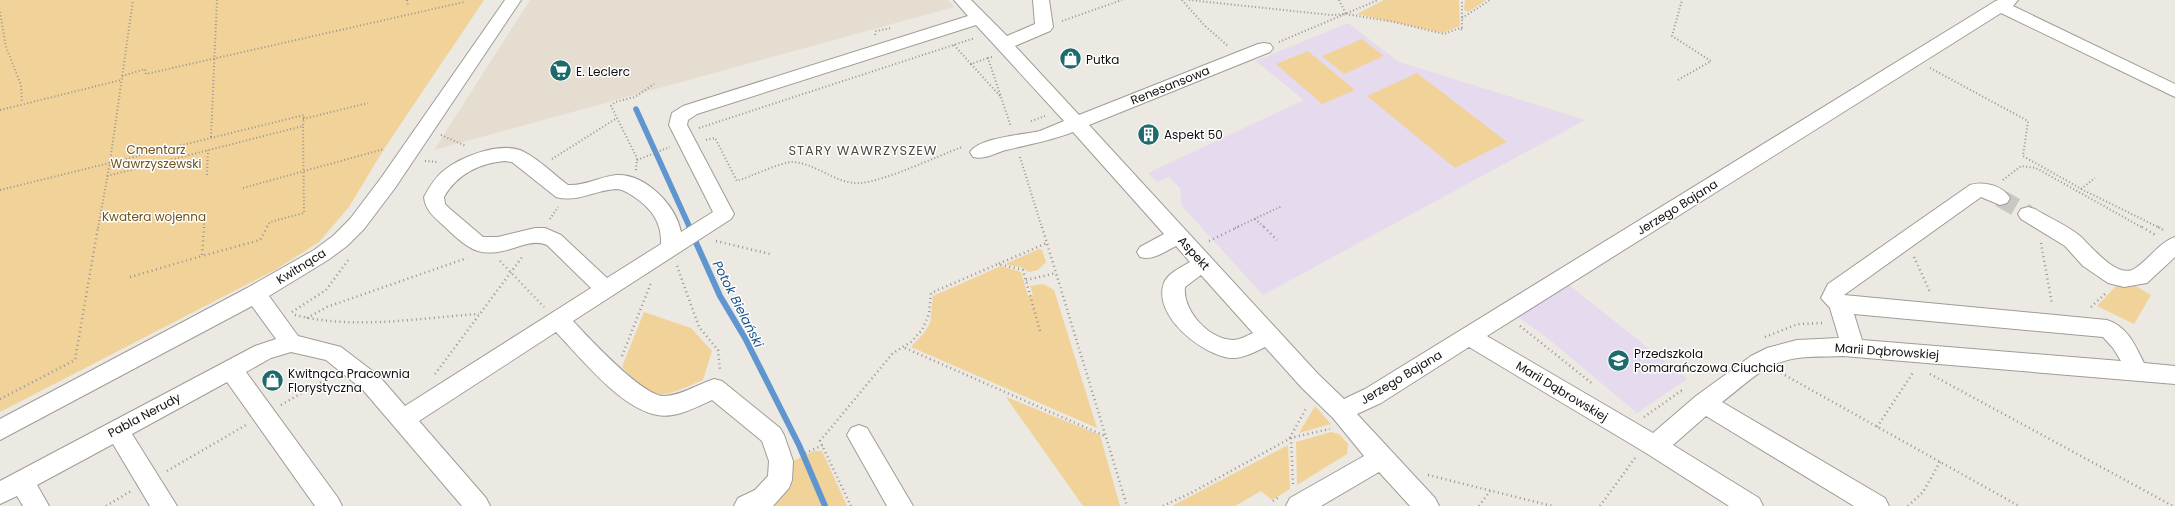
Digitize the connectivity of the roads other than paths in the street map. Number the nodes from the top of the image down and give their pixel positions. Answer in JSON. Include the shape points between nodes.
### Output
{"nodes":[{"id":1,"x":513,"y":0,"type":"edge"},
{"id":2,"x":962,"y":0,"type":"edge"},
{"id":3,"x":1041,"y":0,"type":"edge"},
{"id":4,"x":2005,"y":3,"type":"edge"},
{"id":5,"x":979,"y":18,"type":"junction"},
{"id":6,"x":1264,"y":48,"type":"road end"},
{"id":7,"x":999,"y":50,"type":"junction"},
{"id":8,"x":2175,"y":92,"type":"edge"},
{"id":9,"x":1069,"y":116,"type":"junction"},
{"id":10,"x":974,"y":148,"type":"road end"},
{"id":11,"x":1996,"y":195,"type":"tunnel mouth"},
{"id":12,"x":2028,"y":214,"type":"tunnel mouth"},
{"id":13,"x":1178,"y":236,"type":"junction"},
{"id":14,"x":2167,"y":238,"type":"edge"},
{"id":15,"x":672,"y":248,"type":"junction"},
{"id":16,"x":1147,"y":252,"type":"dead end"},
{"id":17,"x":1204,"y":264,"type":"junction"},
{"id":18,"x":606,"y":290,"type":"junction"},
{"id":19,"x":255,"y":294,"type":"junction"},
{"id":20,"x":1840,"y":304,"type":"junction"},
{"id":21,"x":558,"y":320,"type":"junction"},
{"id":22,"x":1268,"y":335,"type":"junction"},
{"id":23,"x":1468,"y":336,"type":"junction"},
{"id":24,"x":291,"y":343,"type":"junction"},
{"id":25,"x":1853,"y":347,"type":"junction"},
{"id":26,"x":231,"y":369,"type":"junction"},
{"id":27,"x":2137,"y":371,"type":"junction"},
{"id":28,"x":2175,"y":375,"type":"edge"},
{"id":29,"x":1704,"y":403,"type":"junction"},
{"id":30,"x":403,"y":419,"type":"junction"},
{"id":31,"x":1337,"y":419,"type":"junction"},
{"id":32,"x":0,"y":430,"type":"edge"},
{"id":33,"x":117,"y":430,"type":"junction"},
{"id":34,"x":859,"y":435,"type":"dead end"},
{"id":35,"x":1651,"y":443,"type":"junction"},
{"id":36,"x":1381,"y":458,"type":"junction"},
{"id":37,"x":22,"y":481,"type":"junction"},
{"id":38,"x":0,"y":493,"type":"edge"},
{"id":39,"x":1299,"y":496,"type":"edge"},
{"id":40,"x":36,"y":506,"type":"edge"},
{"id":41,"x":164,"y":506,"type":"edge"},
{"id":42,"x":329,"y":506,"type":"edge"},
{"id":43,"x":477,"y":506,"type":"edge"},
{"id":44,"x":747,"y":506,"type":"edge"},
{"id":45,"x":900,"y":506,"type":"edge"},
{"id":46,"x":1426,"y":506,"type":"edge"},
{"id":47,"x":1750,"y":506,"type":"edge"},
{"id":48,"x":1876,"y":506,"type":"edge"}],
"edges":[{"from":1,"to":19,"type":"street","name":"Kwitnąca","via":[[388,183],[357,224],[321,255]]},
{"from":2,"to":5,"type":"street","name":"Aspekt"},
{"from":3,"to":7,"type":"street","via":[[1044,28]]},
{"from":4,"to":8,"type":"street"},
{"from":4,"to":23,"type":"street","name":"Jerzego Bajana"},
{"from":5,"to":7,"type":"street","name":"Aspekt"},
{"from":5,"to":15,"type":"street","via":[[683,114],[679,117],[678,125],[724,214],[711,233]]},
{"from":6,"to":9,"type":"street","name":"Renesansowa"},
{"from":7,"to":9,"type":"street","name":"Aspekt"},
{"from":9,"to":10,"type":"street","name":"Renesansowa","via":[[1045,136],[1012,132]]},
{"from":9,"to":13,"type":"street","name":"Aspekt"},
{"from":11,"to":20,"type":"street","via":[[1986,190],[1976,190],[1836,290],[1832,298]]},
{"from":12,"to":14,"type":"street","via":[[2072,241],[2090,262],[2119,278],[2139,277]]},
{"from":13,"to":16,"type":"street"},
{"from":13,"to":17,"type":"street","name":"Aspekt"},
{"from":15,"to":18,"type":"street"},
{"from":15,"to":18,"type":"street","via":[[672,236],[662,210],[652,198],[628,184],[617,182],[567,193],[517,156],[490,156],[464,166],[450,175],[437,190],[434,197],[437,208],[471,239],[489,248],[527,236],[538,235],[554,240]]},
{"from":17,"to":22,"type":"street","name":"Aspekt"},
{"from":17,"to":22,"type":"street","via":[[1174,284],[1173,297],[1179,311],[1200,335],[1215,346],[1230,349],[1241,348]]},
{"from":18,"to":21,"type":"street"},
{"from":19,"to":24,"type":"street"},
{"from":19,"to":32,"type":"street","name":"Kwitnąca"},
{"from":20,"to":25,"type":"street"},
{"from":20,"to":27,"type":"street","via":[[2107,329],[2114,332]]},
{"from":21,"to":30,"type":"street"},
{"from":21,"to":44,"type":"street","via":[[637,396],[656,406],[684,402],[714,388],[772,435],[781,462],[780,480],[764,498]]},
{"from":22,"to":31,"type":"street","name":"Aspekt","via":[[1310,381]]},
{"from":23,"to":31,"type":"street","name":"Jerzego Bajana"},
{"from":23,"to":35,"type":"street","name":"Marii Dąbrowskiej"},
{"from":24,"to":26,"type":"street","name":"Pabla Nerudy","via":[[263,352]]},
{"from":24,"to":30,"type":"street","via":[[333,353],[371,383]]},
{"from":25,"to":27,"type":"street","name":"Marii Dąbrowskiej"},
{"from":25,"to":29,"type":"street","name":"Marii Dąbrowskiej","via":[[1797,349],[1775,354],[1759,362]]},
{"from":26,"to":33,"type":"street","name":"Pabla Nerudy"},
{"from":26,"to":42,"type":"street"},
{"from":27,"to":28,"type":"street","name":"Marii Dąbrowskiej"},
{"from":29,"to":35,"type":"street","name":"Marii Dąbrowskiej"},
{"from":29,"to":48,"type":"street"},
{"from":30,"to":43,"type":"street"},
{"from":31,"to":36,"type":"street","name":"Aspekt","via":[[1355,430]]},
{"from":33,"to":37,"type":"street","name":"Pabla Nerudy"},
{"from":33,"to":41,"type":"street"},
{"from":34,"to":45,"type":"street"},
{"from":35,"to":47,"type":"street"},
{"from":36,"to":39,"type":"street"},
{"from":36,"to":46,"type":"street","name":"Aspekt"},
{"from":37,"to":38,"type":"street","name":"Pabla Nerudy"},
{"from":37,"to":40,"type":"street"}]}
